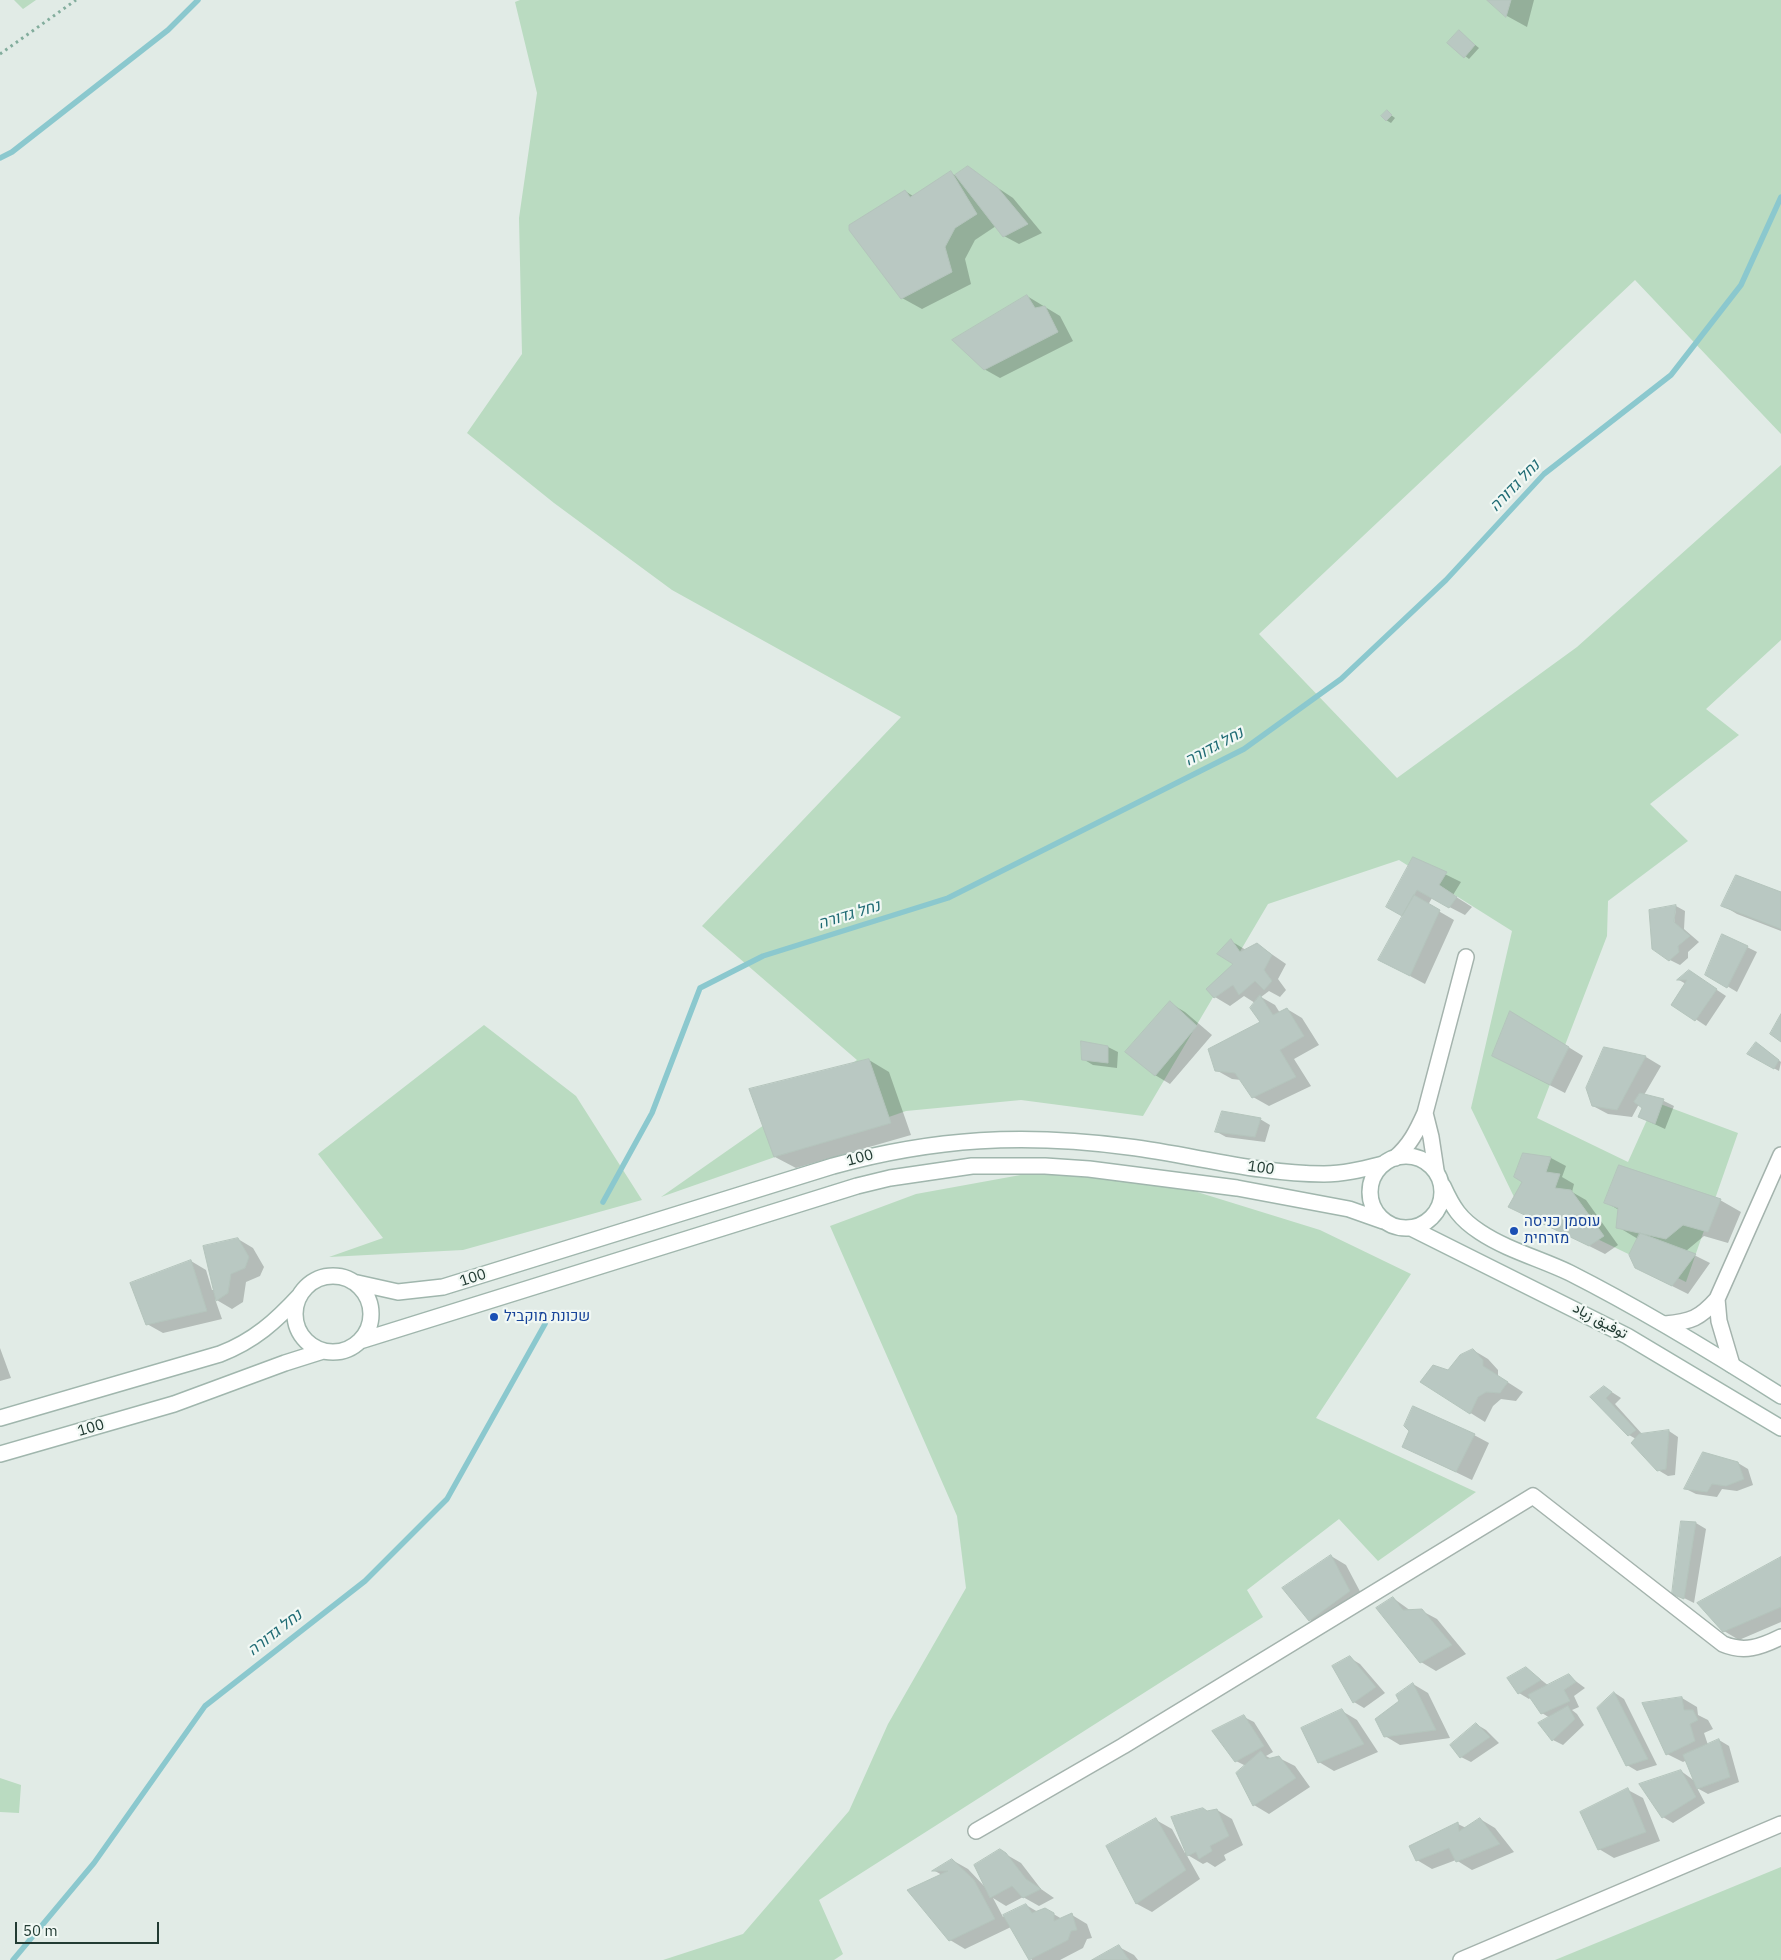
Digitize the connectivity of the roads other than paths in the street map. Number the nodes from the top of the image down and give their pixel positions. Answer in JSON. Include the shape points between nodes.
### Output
{"nodes":[{"id":1,"x":1466,"y":957,"type":"dead end"},
{"id":2,"x":1425,"y":1113,"type":"junction"},
{"id":3,"x":1781,"y":1154,"type":"edge"},
{"id":4,"x":1389,"y":1161,"type":"junction"},
{"id":5,"x":1436,"y":1170,"type":"junction"},
{"id":6,"x":1443,"y":1186,"type":"junction"},
{"id":7,"x":1383,"y":1221,"type":"junction"},
{"id":8,"x":1411,"y":1228,"type":"junction"},
{"id":9,"x":353,"y":1282,"type":"junction"},
{"id":10,"x":300,"y":1295,"type":"junction"},
{"id":11,"x":1718,"y":1300,"type":"junction"},
{"id":12,"x":1665,"y":1324,"type":"junction"},
{"id":13,"x":360,"y":1341,"type":"junction"},
{"id":14,"x":323,"y":1351,"type":"junction"},
{"id":15,"x":1732,"y":1365,"type":"junction"},
{"id":16,"x":1781,"y":1396,"type":"edge"},
{"id":17,"x":0,"y":1418,"type":"edge"},
{"id":18,"x":1781,"y":1428,"type":"edge"},
{"id":19,"x":0,"y":1454,"type":"edge"},
{"id":20,"x":1781,"y":1637,"type":"edge"},
{"id":21,"x":1781,"y":1824,"type":"edge"},
{"id":22,"x":976,"y":1831,"type":"dead end"},
{"id":23,"x":1461,"y":1960,"type":"edge"}],
"edges":[{"from":1,"to":2,"type":"main road"},
{"from":2,"to":4,"type":"main road","via":[[1406,1148]]},
{"from":2,"to":5,"type":"main road"},
{"from":3,"to":11,"type":"main road"},
{"from":4,"to":5,"type":"main road","via":[[1415,1157],[1425,1160]]},
{"from":4,"to":7,"type":"main road","via":[[1374,1177],[1370,1193],[1376,1213]]},
{"from":4,"to":9,"type":"main road","name":"100","via":[[1348,1173],[1324,1174],[1266,1169],[1088,1142],[1017,1138],[950,1143],[877,1154],[833,1166],[443,1287],[398,1292]]},
{"from":5,"to":6,"type":"main road"},
{"from":6,"to":8,"type":"main road","via":[[1439,1209],[1422,1225]]},
{"from":6,"to":12,"type":"main road","name":"توفيق زياد","via":[[1454,1210],[1494,1241],[1569,1272]]},
{"from":7,"to":8,"type":"main road","via":[[1392,1226]]},
{"from":7,"to":13,"type":"main road","name":"100","via":[[1349,1209],[1237,1188],[1089,1170],[972,1166],[857,1186]]},
{"from":8,"to":18,"type":"main road","name":"توفيق زياد","via":[[1620,1331]]},
{"from":9,"to":10,"type":"main road","via":[[330,1276],[318,1279]]},
{"from":9,"to":13,"type":"main road","via":[[363,1290],[372,1312],[370,1324]]},
{"from":10,"to":14,"type":"main road","via":[[295,1307],[299,1333],[308,1343]]},
{"from":10,"to":17,"type":"main road","via":[[261,1334],[242,1345]]},
{"from":11,"to":12,"type":"main road","via":[[1688,1323]]},
{"from":11,"to":15,"type":"main road","via":[[1718,1321]]},
{"from":12,"to":15,"type":"main road","name":"توفيق زياد"},
{"from":13,"to":14,"type":"main road","via":[[345,1351]]},
{"from":14,"to":19,"type":"main road","name":"100","via":[[174,1404]]},
{"from":15,"to":16,"type":"main road","name":"توفيق زياد"},
{"from":20,"to":22,"type":"main road","via":[[1750,1649],[1735,1649],[1723,1644],[1533,1496],[1123,1746]]},
{"from":21,"to":23,"type":"main road"}]}
